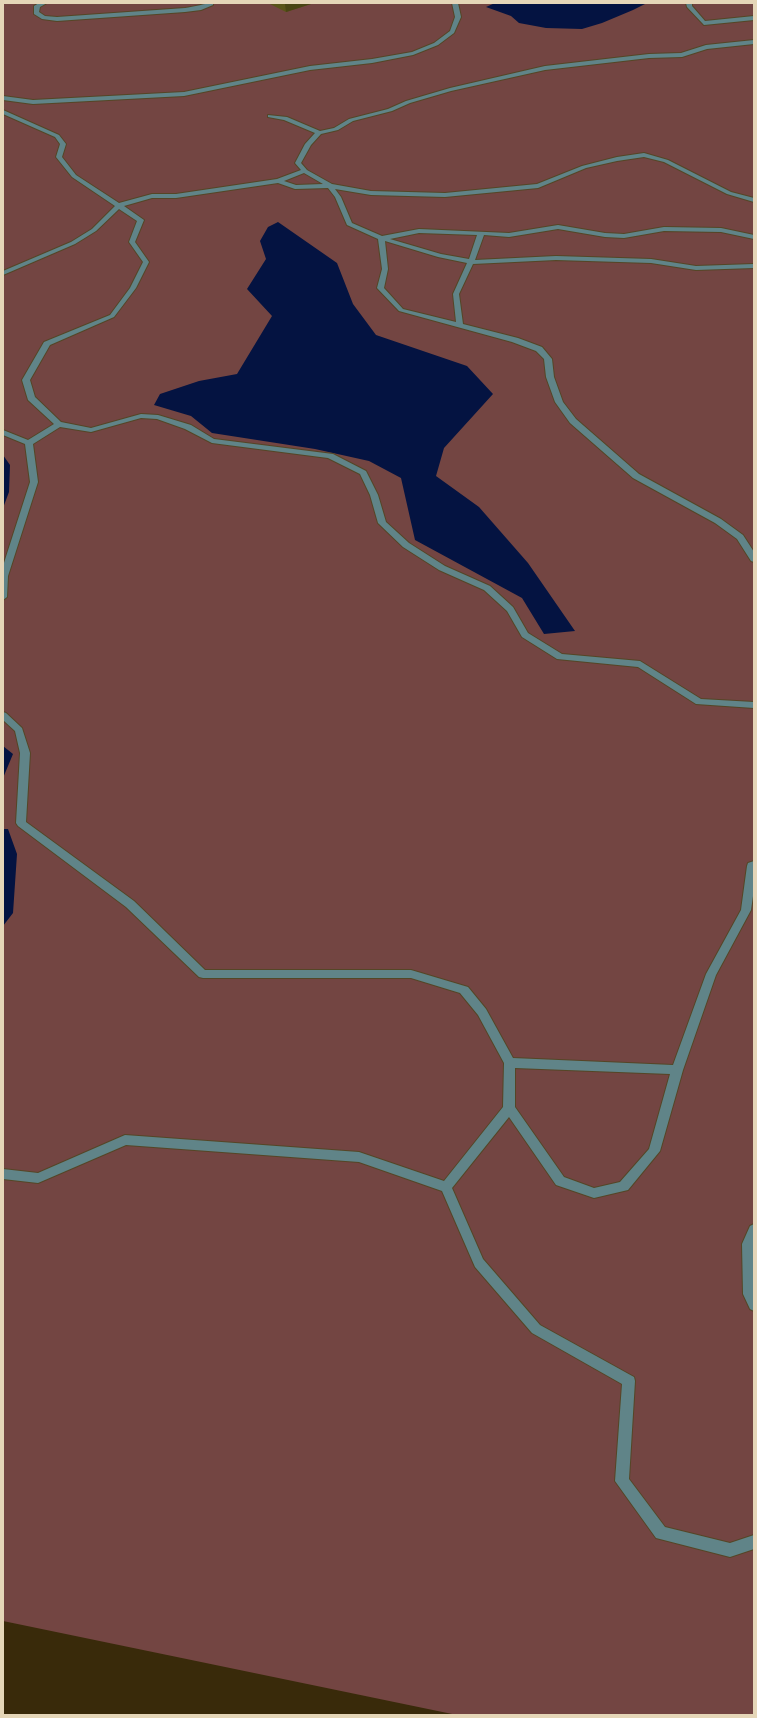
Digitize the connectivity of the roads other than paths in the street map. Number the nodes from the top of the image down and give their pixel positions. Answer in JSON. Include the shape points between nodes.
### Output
{"nodes":[{"id":1,"x":44,"y":3,"type":"edge"},
{"id":2,"x":210,"y":3,"type":"edge"},
{"id":3,"x":455,"y":3,"type":"edge"},
{"id":4,"x":689,"y":3,"type":"edge"},
{"id":5,"x":754,"y":18,"type":"edge"},
{"id":6,"x":754,"y":42,"type":"edge"},
{"id":7,"x":3,"y":98,"type":"edge"},
{"id":8,"x":3,"y":112,"type":"edge"},
{"id":9,"x":270,"y":116,"type":"dead end"},
{"id":10,"x":319,"y":133,"type":"junction"},
{"id":11,"x":305,"y":172,"type":"junction"},
{"id":12,"x":278,"y":181,"type":"junction"},
{"id":13,"x":330,"y":186,"type":"junction"},
{"id":14,"x":754,"y":200,"type":"edge"},
{"id":15,"x":119,"y":206,"type":"junction"},
{"id":16,"x":481,"y":234,"type":"junction"},
{"id":17,"x":754,"y":237,"type":"edge"},
{"id":18,"x":381,"y":238,"type":"junction"},
{"id":19,"x":471,"y":262,"type":"junction"},
{"id":20,"x":754,"y":266,"type":"edge"},
{"id":21,"x":3,"y":273,"type":"edge"},
{"id":22,"x":460,"y":324,"type":"junction"},
{"id":23,"x":59,"y":424,"type":"junction"},
{"id":24,"x":3,"y":432,"type":"edge"},
{"id":25,"x":29,"y":443,"type":"junction"},
{"id":26,"x":754,"y":559,"type":"edge"},
{"id":27,"x":3,"y":597,"type":"edge"},
{"id":28,"x":754,"y":705,"type":"edge"},
{"id":29,"x":3,"y":715,"type":"edge"},
{"id":30,"x":754,"y":865,"type":"edge"},
{"id":31,"x":510,"y":1063,"type":"junction"},
{"id":32,"x":677,"y":1070,"type":"junction"},
{"id":33,"x":509,"y":1108,"type":"junction"},
{"id":34,"x":3,"y":1174,"type":"edge"},
{"id":35,"x":446,"y":1187,"type":"junction"},
{"id":36,"x":754,"y":1230,"type":"edge"},
{"id":37,"x":754,"y":1305,"type":"edge"},
{"id":38,"x":754,"y":1542,"type":"edge"}],
"edges":[{"from":1,"to":2,"type":"lane","via":[[37,6],[36,13],[44,18],[57,19],[185,10],[201,8]]},
{"from":3,"to":7,"type":"lane","via":[[458,17],[452,32],[436,44],[413,53],[372,61],[310,68],[184,94],[33,102]]},
{"from":4,"to":5,"type":"lane","via":[[704,23]]},
{"from":6,"to":10,"type":"lane","via":[[706,47],[682,55],[649,56],[545,68],[408,102]]},
{"from":8,"to":15,"type":"lane","via":[[57,136],[63,144],[59,157],[74,176]]},
{"from":9,"to":10,"type":"lane","via":[[285,118]]},
{"from":10,"to":11,"type":"lane","via":[[308,144],[298,163]]},
{"from":11,"to":12,"type":"lane"},
{"from":11,"to":13,"type":"lane"},
{"from":12,"to":13,"type":"lane","via":[[295,186]]},
{"from":12,"to":15,"type":"lane","via":[[176,196],[152,196]]},
{"from":13,"to":14,"type":"lane","via":[[371,193],[445,195],[538,186],[584,167],[644,155],[666,161],[722,190]]},
{"from":13,"to":18,"type":"lane","via":[[338,197],[349,224]]},
{"from":15,"to":21,"type":"lane","via":[[94,230],[73,243]]},
{"from":15,"to":23,"type":"lane","via":[[141,220],[132,242],[146,262],[133,288],[112,316],[47,344],[26,380],[30,398]]},
{"from":16,"to":17,"type":"lane","via":[[509,235],[558,227],[624,236],[664,229],[721,230]]},
{"from":16,"to":18,"type":"lane","via":[[419,231]]},
{"from":16,"to":19,"type":"lane"},
{"from":18,"to":19,"type":"lane","via":[[440,256]]},
{"from":18,"to":22,"type":"lane","via":[[384,269],[380,288],[401,310]]},
{"from":19,"to":20,"type":"lane","via":[[556,258],[651,261],[696,268]]},
{"from":19,"to":22,"type":"lane","via":[[456,294]]},
{"from":22,"to":26,"type":"lane","via":[[539,349],[548,358],[550,377],[559,402],[573,421],[636,476],[718,521],[740,537]]},
{"from":23,"to":25,"type":"lane"},
{"from":23,"to":28,"type":"lane","via":[[91,430],[141,416],[158,417],[188,427],[212,441],[330,456],[363,473],[374,495],[382,523],[406,545],[442,568],[487,588],[510,609],[526,635],[560,657],[640,664],[699,702]]},
{"from":24,"to":25,"type":"lane"},
{"from":25,"to":27,"type":"lane","via":[[34,482],[4,576]]},
{"from":29,"to":31,"type":"lane","via":[[19,730],[25,753],[21,823],[130,904],[204,974],[411,974],[464,990],[482,1012]]},
{"from":30,"to":32,"type":"lane","via":[[746,910],[711,974]]},
{"from":31,"to":32,"type":"lane"},
{"from":31,"to":33,"type":"lane"},
{"from":32,"to":33,"type":"lane","via":[[654,1151],[624,1186],[594,1193],[560,1181]]},
{"from":33,"to":35,"type":"lane"},
{"from":34,"to":35,"type":"lane","via":[[38,1178],[125,1140],[359,1156]]},
{"from":35,"to":38,"type":"lane","via":[[479,1263],[536,1329],[629,1381],[622,1481],[661,1534],[730,1550]]},
{"from":36,"to":37,"type":"lane","via":[[748,1244],[749,1294]]}]}
